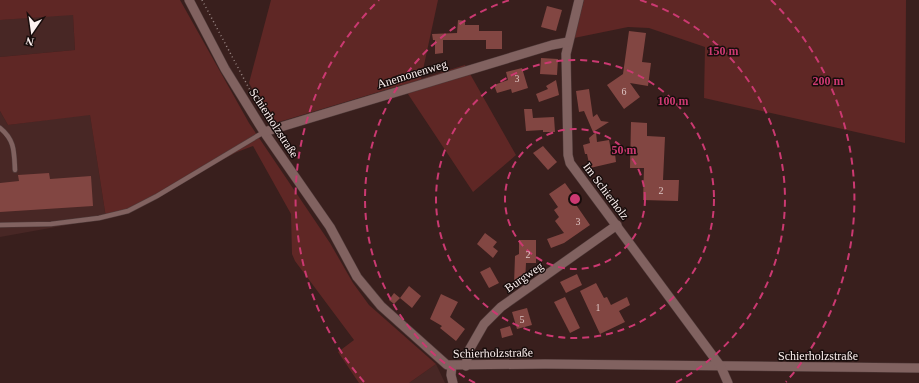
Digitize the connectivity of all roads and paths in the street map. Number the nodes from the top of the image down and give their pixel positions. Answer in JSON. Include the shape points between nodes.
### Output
{"nodes":[{"id":1,"x":189,"y":0,"type":"edge"},
{"id":2,"x":202,"y":0,"type":"edge"},
{"id":3,"x":579,"y":0,"type":"edge"},
{"id":4,"x":568,"y":42,"type":"junction"},
{"id":5,"x":254,"y":97,"type":"dead end"},
{"id":6,"x":0,"y":128,"type":"edge"},
{"id":7,"x":264,"y":132,"type":"junction"},
{"id":8,"x":15,"y":170,"type":"dead end"},
{"id":9,"x":0,"y":225,"type":"edge"},
{"id":10,"x":617,"y":225,"type":"junction"},
{"id":11,"x":452,"y":366,"type":"junction"},
{"id":12,"x":466,"y":366,"type":"junction"},
{"id":13,"x":721,"y":367,"type":"junction"},
{"id":14,"x":919,"y":368,"type":"edge"},
{"id":15,"x":453,"y":383,"type":"edge"},
{"id":16,"x":728,"y":383,"type":"edge"}],
"edges":[{"from":1,"to":7,"type":"street","name":"Schierholzstraße","via":[[225,69]]},
{"from":2,"to":5,"type":"path"},
{"from":3,"to":4,"type":"street","name":"Im Schierholz"},
{"from":4,"to":7,"type":"street","name":"Anemonenweg","via":[[544,47]]},
{"from":4,"to":10,"type":"street","name":"Im Schierholz","via":[[566,54],[570,163]]},
{"from":6,"to":8,"type":"lane","via":[[9,135],[13,145]]},
{"from":7,"to":9,"type":"lane","via":[[128,211],[99,218],[51,224]]},
{"from":7,"to":11,"type":"street","name":"Schierholzstraße","via":[[330,227],[357,277],[380,306],[445,364]]},
{"from":10,"to":12,"type":"street","name":"Burgweg","via":[[501,308],[484,324],[468,352]]},
{"from":10,"to":13,"type":"street","name":"Im Schierholz"},
{"from":11,"to":12,"type":"street","name":"Schierholzstraße"},
{"from":11,"to":15,"type":"street"},
{"from":12,"to":13,"type":"street","name":"Schierholzstraße","via":[[545,364]]},
{"from":13,"to":14,"type":"street","name":"Schierholzstraße"},
{"from":13,"to":16,"type":"street","name":"Im Schierholz"}]}
